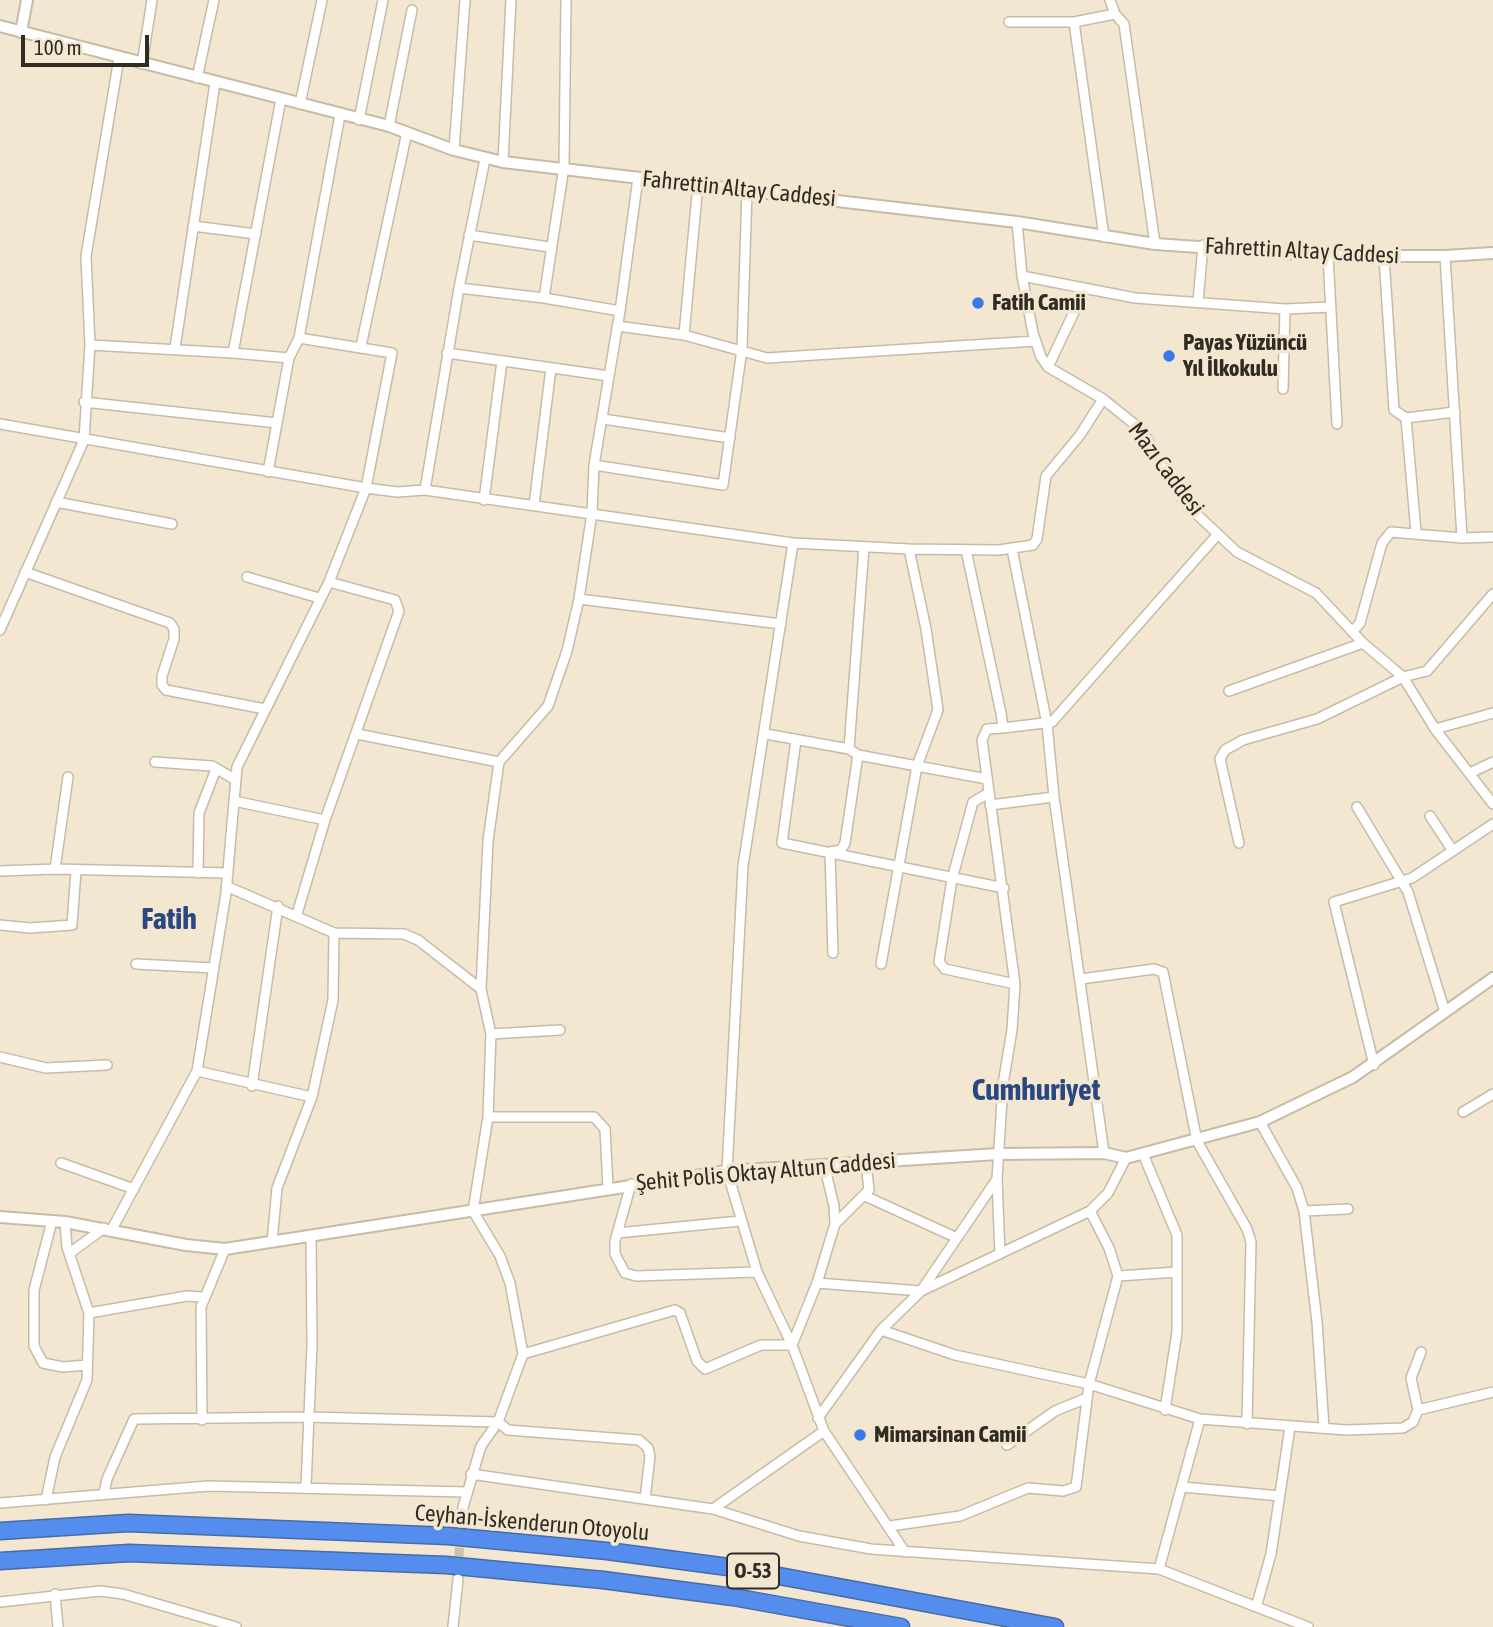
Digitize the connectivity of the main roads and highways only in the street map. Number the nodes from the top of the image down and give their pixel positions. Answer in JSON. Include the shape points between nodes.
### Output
{"nodes":[{"id":1,"x":0,"y":1531,"type":"edge"},
{"id":2,"x":0,"y":1561,"type":"edge"},
{"id":3,"x":901,"y":1627,"type":"edge"},
{"id":4,"x":1055,"y":1627,"type":"edge"}],
"edges":[{"from":1,"to":4,"type":"highway","name":"Ceyhan-İskenderun Otoyolu","number":"O-53","via":[[128,1523],[448,1536],[736,1568]]},
{"from":2,"to":3,"type":"highway","number":"O-53","via":[[129,1553],[446,1565],[733,1597]]}]}
